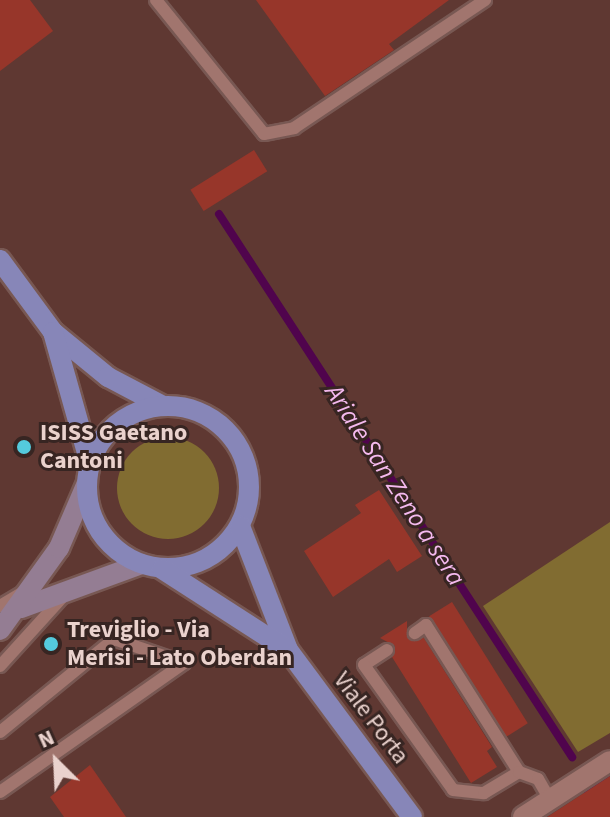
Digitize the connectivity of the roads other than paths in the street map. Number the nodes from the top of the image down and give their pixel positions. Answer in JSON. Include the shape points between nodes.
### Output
{"nodes":[{"id":1,"x":156,"y":0,"type":"edge"},
{"id":2,"x":485,"y":0,"type":"edge"},
{"id":3,"x":0,"y":260,"type":"edge"},
{"id":4,"x":53,"y":332,"type":"junction"},
{"id":5,"x":163,"y":406,"type":"junction"},
{"id":6,"x":88,"y":474,"type":"junction"},
{"id":7,"x":240,"y":526,"type":"junction"},
{"id":8,"x":141,"y":564,"type":"junction"},
{"id":9,"x":162,"y":569,"type":"junction"},
{"id":10,"x":35,"y":585,"type":"junction"},
{"id":11,"x":67,"y":587,"type":"junction"},
{"id":12,"x":0,"y":606,"type":"edge"},
{"id":13,"x":21,"y":608,"type":"junction"},
{"id":14,"x":0,"y":630,"type":"edge"},
{"id":15,"x":415,"y":633,"type":"dead end"},
{"id":16,"x":288,"y":650,"type":"junction"},
{"id":17,"x":387,"y":650,"type":"dead end"},
{"id":18,"x":0,"y":666,"type":"edge"},
{"id":19,"x":0,"y":732,"type":"edge"},
{"id":20,"x":610,"y":761,"type":"edge"},
{"id":21,"x":519,"y":772,"type":"junction"},
{"id":22,"x":0,"y":792,"type":"edge"},
{"id":23,"x":550,"y":800,"type":"junction"},
{"id":24,"x":412,"y":817,"type":"edge"},
{"id":25,"x":523,"y":817,"type":"edge"}],
"edges":[{"from":1,"to":2,"type":"lane","via":[[264,134],[294,128]]},
{"from":3,"to":4,"type":"main road"},
{"from":4,"to":5,"type":"main road","via":[[108,377]]},
{"from":4,"to":6,"type":"main road"},
{"from":5,"to":6,"type":"main road","via":[[117,424]]},
{"from":5,"to":7,"type":"main road","via":[[210,417],[243,454],[250,478]]},
{"from":6,"to":8,"type":"main road","via":[[106,540]]},
{"from":6,"to":10,"type":"main road"},
{"from":7,"to":9,"type":"main road","via":[[208,559]]},
{"from":7,"to":16,"type":"main road"},
{"from":8,"to":9,"type":"main road"},
{"from":8,"to":11,"type":"main road"},
{"from":9,"to":16,"type":"main road"},
{"from":10,"to":12,"type":"lane"},
{"from":10,"to":13,"type":"main road"},
{"from":11,"to":13,"type":"main road"},
{"from":11,"to":18,"type":"lane"},
{"from":13,"to":14,"type":"main road"},
{"from":15,"to":21,"type":"lane","via":[[426,625]]},
{"from":16,"to":24,"type":"main road","name":"Viale Porta"},
{"from":17,"to":21,"type":"lane","via":[[364,665],[453,790],[484,793]]},
{"from":19,"to":22,"type":"lane","via":[[114,639],[184,663]]},
{"from":20,"to":23,"type":"street"},
{"from":21,"to":23,"type":"lane","via":[[538,779]]},
{"from":23,"to":25,"type":"street"}]}
